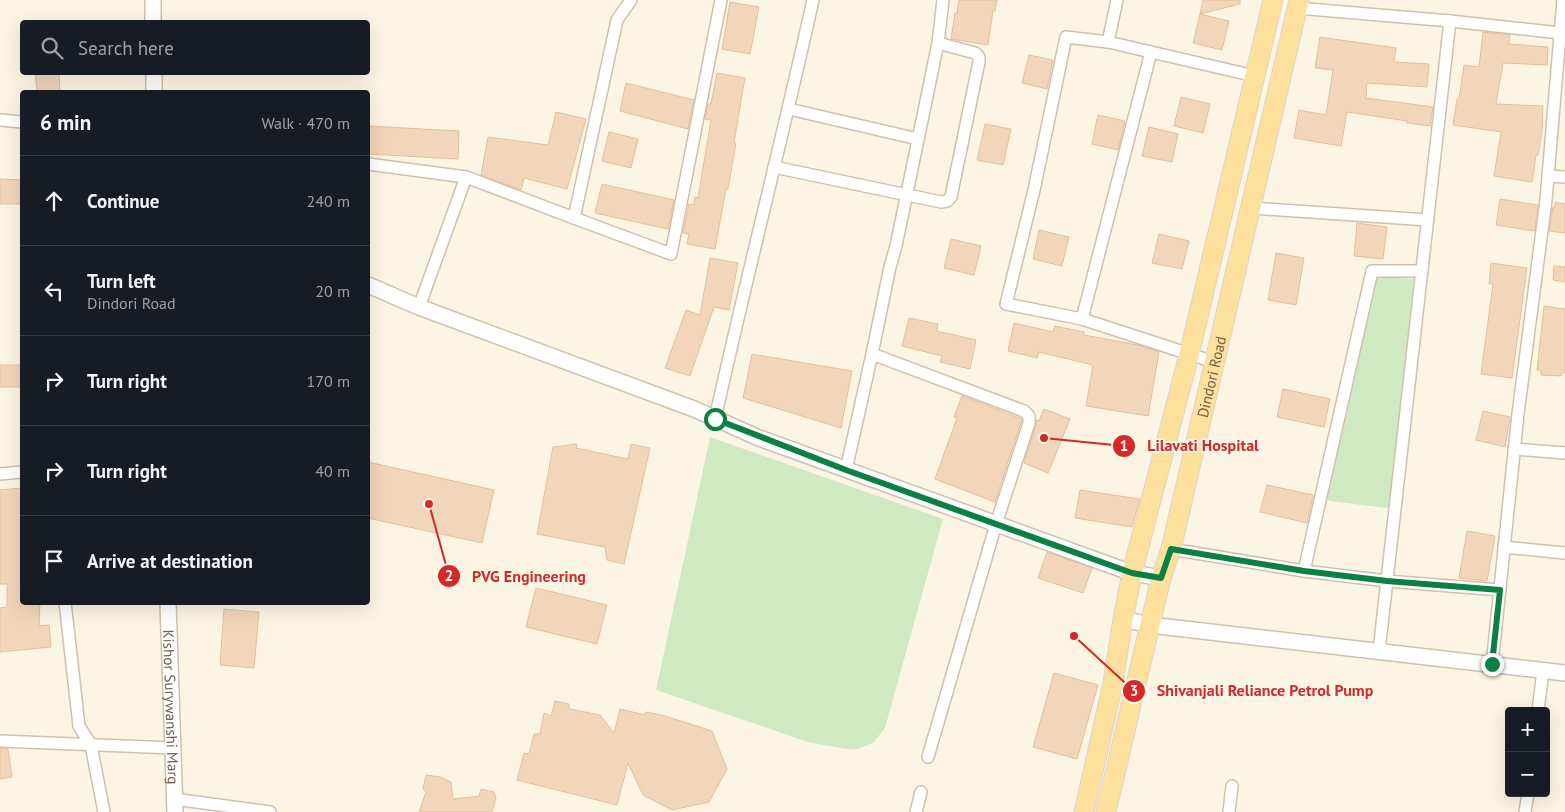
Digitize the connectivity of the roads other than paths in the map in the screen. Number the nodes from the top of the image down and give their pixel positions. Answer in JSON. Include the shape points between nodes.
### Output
{"nodes":[{"id":1,"x":153,"y":0,"type":"edge"},
{"id":2,"x":631,"y":0,"type":"edge"},
{"id":3,"x":721,"y":0,"type":"edge"},
{"id":4,"x":813,"y":0,"type":"edge"},
{"id":5,"x":943,"y":0,"type":"edge"},
{"id":6,"x":1117,"y":0,"type":"edge"},
{"id":7,"x":1272,"y":0,"type":"edge"},
{"id":8,"x":1564,"y":3,"type":"edge"},
{"id":9,"x":1298,"y":4,"type":"edge"},
{"id":10,"x":153,"y":20,"type":"edge"},
{"id":11,"x":1450,"y":21,"type":"junction"},
{"id":12,"x":1560,"y":33,"type":"junction"},
{"id":13,"x":1108,"y":42,"type":"junction"},
{"id":14,"x":938,"y":43,"type":"junction"},
{"id":15,"x":1151,"y":52,"type":"junction"},
{"id":16,"x":154,"y":75,"type":"edge"},
{"id":17,"x":1255,"y":76,"type":"junction"},
{"id":18,"x":154,"y":90,"type":"edge"},
{"id":19,"x":1560,"y":90,"type":"edge"},
{"id":20,"x":789,"y":109,"type":"junction"},
{"id":21,"x":0,"y":120,"type":"edge"},
{"id":22,"x":20,"y":122,"type":"edge"},
{"id":23,"x":918,"y":139,"type":"junction"},
{"id":24,"x":370,"y":164,"type":"edge"},
{"id":25,"x":774,"y":166,"type":"junction"},
{"id":26,"x":1548,"y":176,"type":"junction"},
{"id":27,"x":466,"y":177,"type":"junction"},
{"id":28,"x":1565,"y":177,"type":"edge"},
{"id":29,"x":906,"y":195,"type":"junction"},
{"id":30,"x":1251,"y":208,"type":"junction"},
{"id":31,"x":574,"y":218,"type":"junction"},
{"id":32,"x":1428,"y":220,"type":"junction"},
{"id":33,"x":1422,"y":271,"type":"junction"},
{"id":34,"x":370,"y":286,"type":"edge"},
{"id":35,"x":419,"y":307,"type":"junction"},
{"id":36,"x":1082,"y":320,"type":"junction"},
{"id":37,"x":872,"y":354,"type":"junction"},
{"id":38,"x":1189,"y":355,"type":"junction"},
{"id":39,"x":1214,"y":362,"type":"junction"},
{"id":40,"x":715,"y":419,"type":"junction"},
{"id":41,"x":1514,"y":449,"type":"junction"},
{"id":42,"x":1565,"y":453,"type":"edge"},
{"id":43,"x":846,"y":470,"type":"junction"},
{"id":44,"x":20,"y":472,"type":"edge"},
{"id":45,"x":0,"y":474,"type":"edge"},
{"id":46,"x":996,"y":524,"type":"junction"},
{"id":47,"x":1504,"y":547,"type":"junction"},
{"id":48,"x":1171,"y":549,"type":"junction"},
{"id":49,"x":1565,"y":553,"type":"edge"},
{"id":50,"x":1304,"y":571,"type":"junction"},
{"id":51,"x":1132,"y":573,"type":"junction"},
{"id":52,"x":1161,"y":578,"type":"junction"},
{"id":53,"x":1387,"y":581,"type":"junction"},
{"id":54,"x":1500,"y":590,"type":"junction"},
{"id":55,"x":65,"y":605,"type":"edge"},
{"id":56,"x":168,"y":605,"type":"edge"},
{"id":57,"x":1123,"y":619,"type":"junction"},
{"id":58,"x":1150,"y":625,"type":"junction"},
{"id":59,"x":1379,"y":651,"type":"junction"},
{"id":60,"x":1492,"y":664,"type":"junction"},
{"id":61,"x":1543,"y":671,"type":"junction"},
{"id":62,"x":1565,"y":673,"type":"edge"},
{"id":63,"x":1538,"y":707,"type":"edge"},
{"id":64,"x":0,"y":741,"type":"edge"},
{"id":65,"x":91,"y":745,"type":"junction"},
{"id":66,"x":173,"y":748,"type":"junction"},
{"id":67,"x":928,"y":757,"type":"dead end"},
{"id":68,"x":1232,"y":786,"type":"dead end"},
{"id":69,"x":921,"y":792,"type":"dead end"},
{"id":70,"x":1528,"y":797,"type":"edge"},
{"id":71,"x":175,"y":806,"type":"edge"},
{"id":72,"x":104,"y":812,"type":"edge"},
{"id":73,"x":270,"y":812,"type":"edge"},
{"id":74,"x":916,"y":812,"type":"edge"},
{"id":75,"x":1085,"y":812,"type":"edge"},
{"id":76,"x":1106,"y":812,"type":"edge"},
{"id":77,"x":1229,"y":812,"type":"edge"},
{"id":78,"x":1526,"y":812,"type":"edge"}],
"edges":[{"from":1,"to":10,"type":"street"},
{"from":2,"to":31,"type":"street","via":[[617,20]]},
{"from":3,"to":31,"type":"street","via":[[670,254]]},
{"from":4,"to":20,"type":"street"},
{"from":5,"to":14,"type":"street"},
{"from":6,"to":13,"type":"street"},
{"from":7,"to":17,"type":"main road"},
{"from":8,"to":12,"type":"street"},
{"from":9,"to":11,"type":"street"},
{"from":9,"to":30,"type":"main road","name":"Dindori Road"},
{"from":11,"to":12,"type":"street"},
{"from":11,"to":32,"type":"street"},
{"from":12,"to":19,"type":"street"},
{"from":13,"to":15,"type":"street"},
{"from":13,"to":36,"type":"street","via":[[1066,37],[1006,304]]},
{"from":14,"to":23,"type":"street"},
{"from":14,"to":29,"type":"street","via":[[979,57],[951,197],[940,202]]},
{"from":15,"to":17,"type":"street"},
{"from":15,"to":36,"type":"street"},
{"from":16,"to":18,"type":"street"},
{"from":17,"to":38,"type":"main road"},
{"from":19,"to":26,"type":"street"},
{"from":20,"to":23,"type":"street"},
{"from":20,"to":25,"type":"street"},
{"from":21,"to":22,"type":"street"},
{"from":23,"to":29,"type":"street"},
{"from":24,"to":27,"type":"street"},
{"from":25,"to":29,"type":"street"},
{"from":25,"to":40,"type":"street"},
{"from":26,"to":28,"type":"street"},
{"from":26,"to":41,"type":"street"},
{"from":27,"to":31,"type":"street"},
{"from":27,"to":35,"type":"street"},
{"from":29,"to":37,"type":"street"},
{"from":30,"to":32,"type":"street"},
{"from":30,"to":39,"type":"main road","name":"Dindori Road"},
{"from":32,"to":33,"type":"street"},
{"from":33,"to":50,"type":"street","via":[[1372,270]]},
{"from":33,"to":53,"type":"street"},
{"from":34,"to":35,"type":"street"},
{"from":35,"to":40,"type":"street"},
{"from":36,"to":38,"type":"street"},
{"from":37,"to":43,"type":"street"},
{"from":37,"to":46,"type":"street","via":[[1024,411],[1029,416]]},
{"from":38,"to":39,"type":"street"},
{"from":38,"to":51,"type":"main road"},
{"from":39,"to":48,"type":"main road","name":"Dindori Road"},
{"from":40,"to":43,"type":"street"},
{"from":41,"to":42,"type":"street"},
{"from":41,"to":47,"type":"street"},
{"from":43,"to":46,"type":"street"},
{"from":44,"to":45,"type":"street"},
{"from":46,"to":51,"type":"street"},
{"from":46,"to":67,"type":"street"},
{"from":47,"to":49,"type":"street"},
{"from":47,"to":54,"type":"street"},
{"from":48,"to":50,"type":"street"},
{"from":48,"to":52,"type":"main road","name":"Dindori Road"},
{"from":50,"to":53,"type":"street"},
{"from":51,"to":52,"type":"street"},
{"from":51,"to":57,"type":"main road"},
{"from":52,"to":58,"type":"main road","name":"Dindori Road"},
{"from":53,"to":54,"type":"street"},
{"from":53,"to":59,"type":"street"},
{"from":54,"to":60,"type":"street"},
{"from":55,"to":65,"type":"street","via":[[79,726]]},
{"from":56,"to":66,"type":"street","name":"Kishor Surywanshi Marg"},
{"from":57,"to":58,"type":"street"},
{"from":57,"to":75,"type":"main road","via":[[1113,683]]},
{"from":58,"to":59,"type":"street"},
{"from":58,"to":76,"type":"main road","name":"Dindori Road"},
{"from":59,"to":60,"type":"street"},
{"from":60,"to":61,"type":"street"},
{"from":61,"to":62,"type":"street"},
{"from":61,"to":63,"type":"street"},
{"from":64,"to":65,"type":"street"},
{"from":65,"to":66,"type":"street"},
{"from":65,"to":72,"type":"street"},
{"from":66,"to":71,"type":"street","name":"Kishor Surywanshi Marg"},
{"from":68,"to":77,"type":"street"},
{"from":69,"to":74,"type":"street"},
{"from":70,"to":78,"type":"street"},
{"from":71,"to":73,"type":"street"}]}
